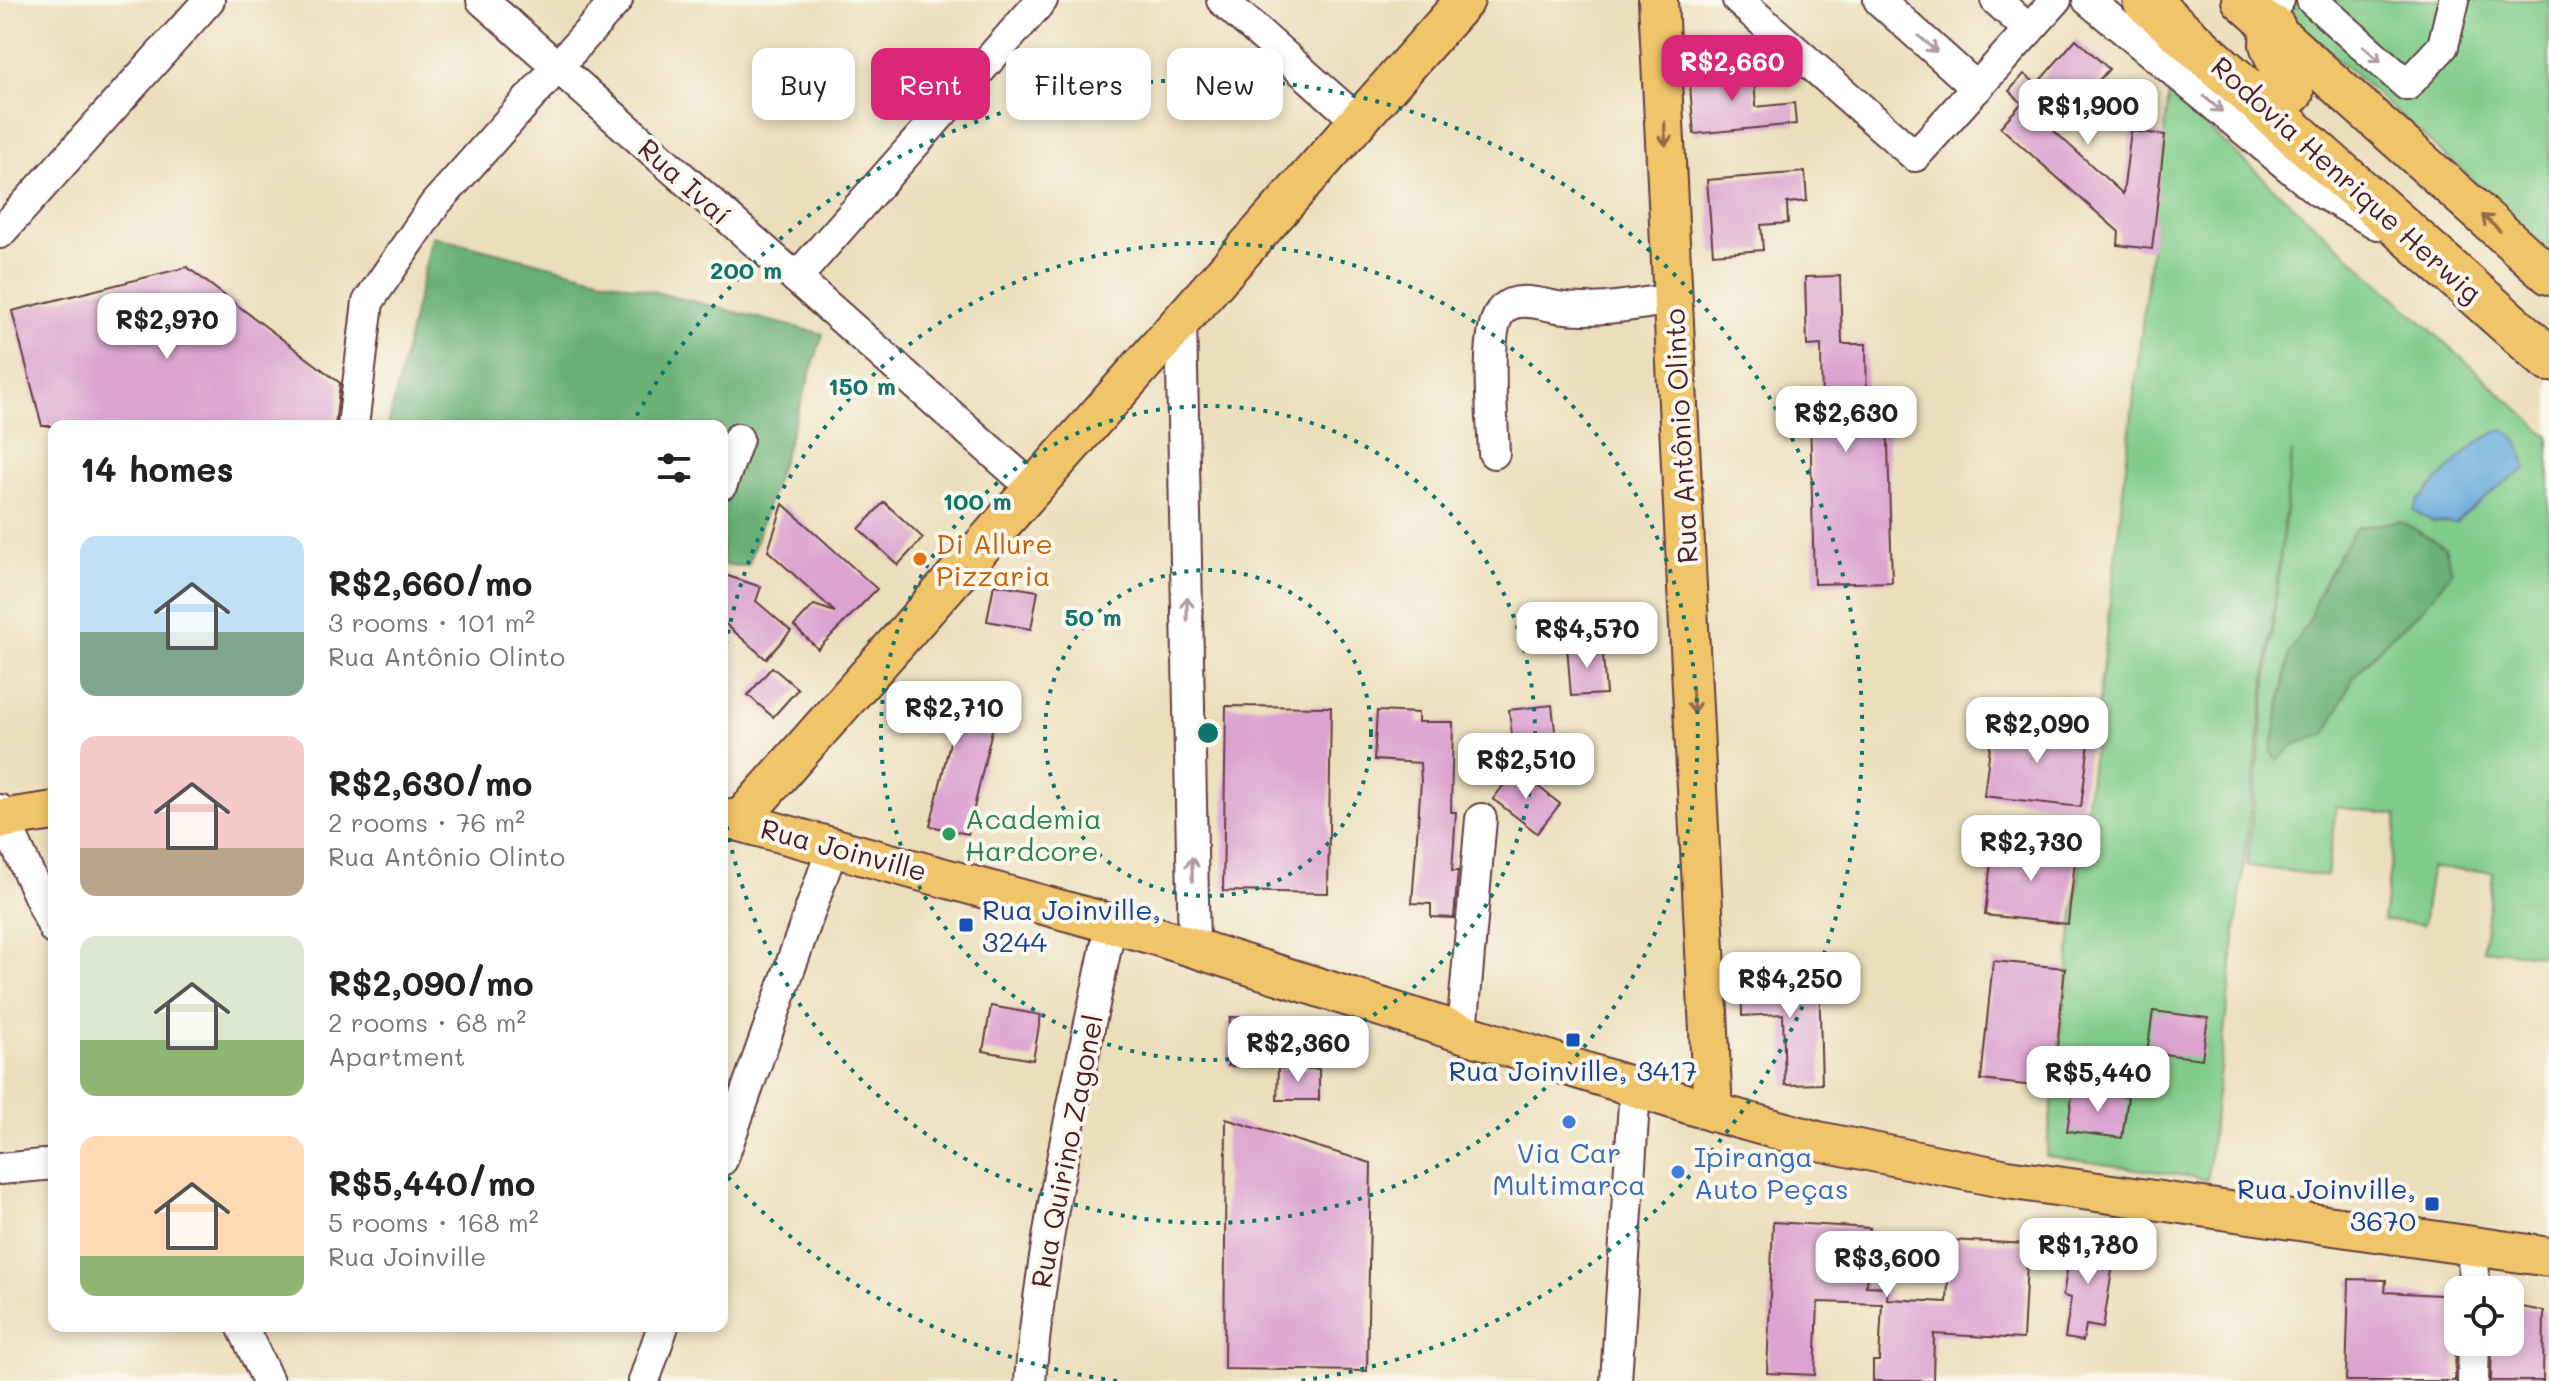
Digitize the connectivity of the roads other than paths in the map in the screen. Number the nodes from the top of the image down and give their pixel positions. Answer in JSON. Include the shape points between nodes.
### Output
{"nodes":[{"id":1,"x":209,"y":0,"type":"edge"},
{"id":2,"x":482,"y":0,"type":"edge"},
{"id":3,"x":617,"y":0,"type":"edge"},
{"id":4,"x":1042,"y":0,"type":"edge"},
{"id":5,"x":1222,"y":0,"type":"edge"},
{"id":6,"x":1465,"y":0,"type":"edge"},
{"id":7,"x":1658,"y":0,"type":"edge"},
{"id":8,"x":1738,"y":0,"type":"edge"},
{"id":9,"x":1879,"y":0,"type":"edge"},
{"id":10,"x":2056,"y":0,"type":"edge"},
{"id":11,"x":2088,"y":0,"type":"edge"},
{"id":12,"x":2145,"y":0,"type":"edge"},
{"id":13,"x":2189,"y":0,"type":"edge"},
{"id":14,"x":2454,"y":0,"type":"edge"},
{"id":15,"x":2314,"y":1,"type":"edge"},
{"id":16,"x":1999,"y":2,"type":"edge"},
{"id":17,"x":2264,"y":12,"type":"edge"},
{"id":18,"x":2029,"y":30,"type":"junction"},
{"id":19,"x":557,"y":67,"type":"junction"},
{"id":20,"x":1977,"y":88,"type":"junction"},
{"id":21,"x":2291,"y":92,"type":"junction"},
{"id":22,"x":1358,"y":121,"type":"junction"},
{"id":23,"x":0,"y":233,"type":"edge"},
{"id":24,"x":2431,"y":254,"type":"junction"},
{"id":25,"x":2549,"y":275,"type":"edge"},
{"id":26,"x":796,"y":278,"type":"junction"},
{"id":27,"x":1673,"y":299,"type":"junction"},
{"id":28,"x":1181,"y":321,"type":"junction"},
{"id":29,"x":2549,"y":323,"type":"edge"},
{"id":30,"x":2549,"y":359,"type":"edge"},
{"id":31,"x":354,"y":420,"type":"edge"},
{"id":32,"x":738,"y":439,"type":"dead end"},
{"id":33,"x":1494,"y":453,"type":"dead end"},
{"id":34,"x":728,"y":467,"type":"edge"},
{"id":35,"x":1033,"y":488,"type":"junction"},
{"id":36,"x":48,"y":812,"type":"edge"},
{"id":37,"x":1,"y":816,"type":"edge"},
{"id":38,"x":730,"y":819,"type":"edge"},
{"id":39,"x":1481,"y":819,"type":"dead end"},
{"id":40,"x":833,"y":846,"type":"junction"},
{"id":41,"x":48,"y":916,"type":"edge"},
{"id":42,"x":1111,"y":923,"type":"junction"},
{"id":43,"x":1194,"y":947,"type":"junction"},
{"id":44,"x":1462,"y":1031,"type":"junction"},
{"id":45,"x":1635,"y":1088,"type":"junction"},
{"id":46,"x":1713,"y":1112,"type":"junction"},
{"id":47,"x":728,"y":1143,"type":"edge"},
{"id":48,"x":48,"y":1165,"type":"edge"},
{"id":49,"x":0,"y":1169,"type":"edge"},
{"id":50,"x":2473,"y":1246,"type":"junction"},
{"id":51,"x":2549,"y":1257,"type":"edge"},
{"id":52,"x":2474,"y":1276,"type":"edge"},
{"id":53,"x":245,"y":1332,"type":"edge"},
{"id":54,"x":661,"y":1332,"type":"edge"},
{"id":55,"x":2474,"y":1356,"type":"edge"},
{"id":56,"x":268,"y":1381,"type":"edge"},
{"id":57,"x":644,"y":1381,"type":"edge"},
{"id":58,"x":1030,"y":1381,"type":"edge"},
{"id":59,"x":1616,"y":1381,"type":"edge"},
{"id":60,"x":2473,"y":1381,"type":"edge"}],
"edges":[{"from":1,"to":23,"type":"street"},
{"from":2,"to":19,"type":"street","name":"Rua Ivaí"},
{"from":3,"to":19,"type":"street"},
{"from":4,"to":26,"type":"street"},
{"from":5,"to":22,"type":"street"},
{"from":6,"to":22,"type":"main road"},
{"from":7,"to":27,"type":"main road","name":"Rua Antônio Olinto","one_way":true},
{"from":8,"to":20,"type":"street","via":[[1915,156]]},
{"from":9,"to":20,"type":"street","one_way":true},
{"from":10,"to":18,"type":"street"},
{"from":11,"to":24,"type":"street","one_way":true,"via":[[2318,191]]},
{"from":12,"to":24,"type":"highway","name":"Rodovia Henrique Herwig"},
{"from":13,"to":21,"type":"highway","name":"Rodovia Henrique Herwig"},
{"from":15,"to":14,"type":"street","one_way":true,"via":[[2407,85],[2443,46]]},
{"from":16,"to":18,"type":"street"},
{"from":17,"to":21,"type":"highway"},
{"from":25,"to":17,"type":"main road","one_way":true},
{"from":18,"to":20,"type":"street"},
{"from":19,"to":26,"type":"street","name":"Rua Ivaí"},
{"from":19,"to":31,"type":"street","via":[[435,204],[368,302]]},
{"from":21,"to":29,"type":"highway","name":"Rodovia Henrique Herwig"},
{"from":22,"to":28,"type":"main road"},
{"from":24,"to":30,"type":"highway","name":"Rodovia Henrique Herwig"},
{"from":26,"to":35,"type":"street","name":"Rua Ivaí"},
{"from":27,"to":33,"type":"street","via":[[1591,308],[1525,302],[1502,309],[1492,341]]},
{"from":27,"to":46,"type":"main road","name":"Rua Antônio Olinto","one_way":true},
{"from":28,"to":35,"type":"main road"},
{"from":43,"to":28,"type":"street","one_way":true},
{"from":32,"to":34,"type":"street"},
{"from":35,"to":38,"type":"main road"},
{"from":36,"to":37,"type":"main road"},
{"from":37,"to":41,"type":"street"},
{"from":38,"to":40,"type":"main road","name":"Rua Joinville"},
{"from":39,"to":44,"type":"street"},
{"from":40,"to":42,"type":"main road","name":"Rua Joinville"},
{"from":40,"to":47,"type":"street"},
{"from":42,"to":43,"type":"main road","name":"Rua Joinville"},
{"from":42,"to":58,"type":"street","name":"Rua Quirino Zagonel","via":[[1049,1228]]},
{"from":43,"to":44,"type":"main road","name":"Rua Joinville"},
{"from":44,"to":45,"type":"main road","name":"Rua Joinville"},
{"from":45,"to":46,"type":"main road","name":"Rua Joinville"},
{"from":45,"to":59,"type":"street"},
{"from":46,"to":50,"type":"main road","name":"Rua Joinville","via":[[1818,1141],[2007,1179]]},
{"from":48,"to":49,"type":"street"},
{"from":50,"to":51,"type":"main road","name":"Rua Joinville"},
{"from":50,"to":52,"type":"street"},
{"from":53,"to":56,"type":"street"},
{"from":54,"to":57,"type":"street"},
{"from":55,"to":60,"type":"street"}]}
